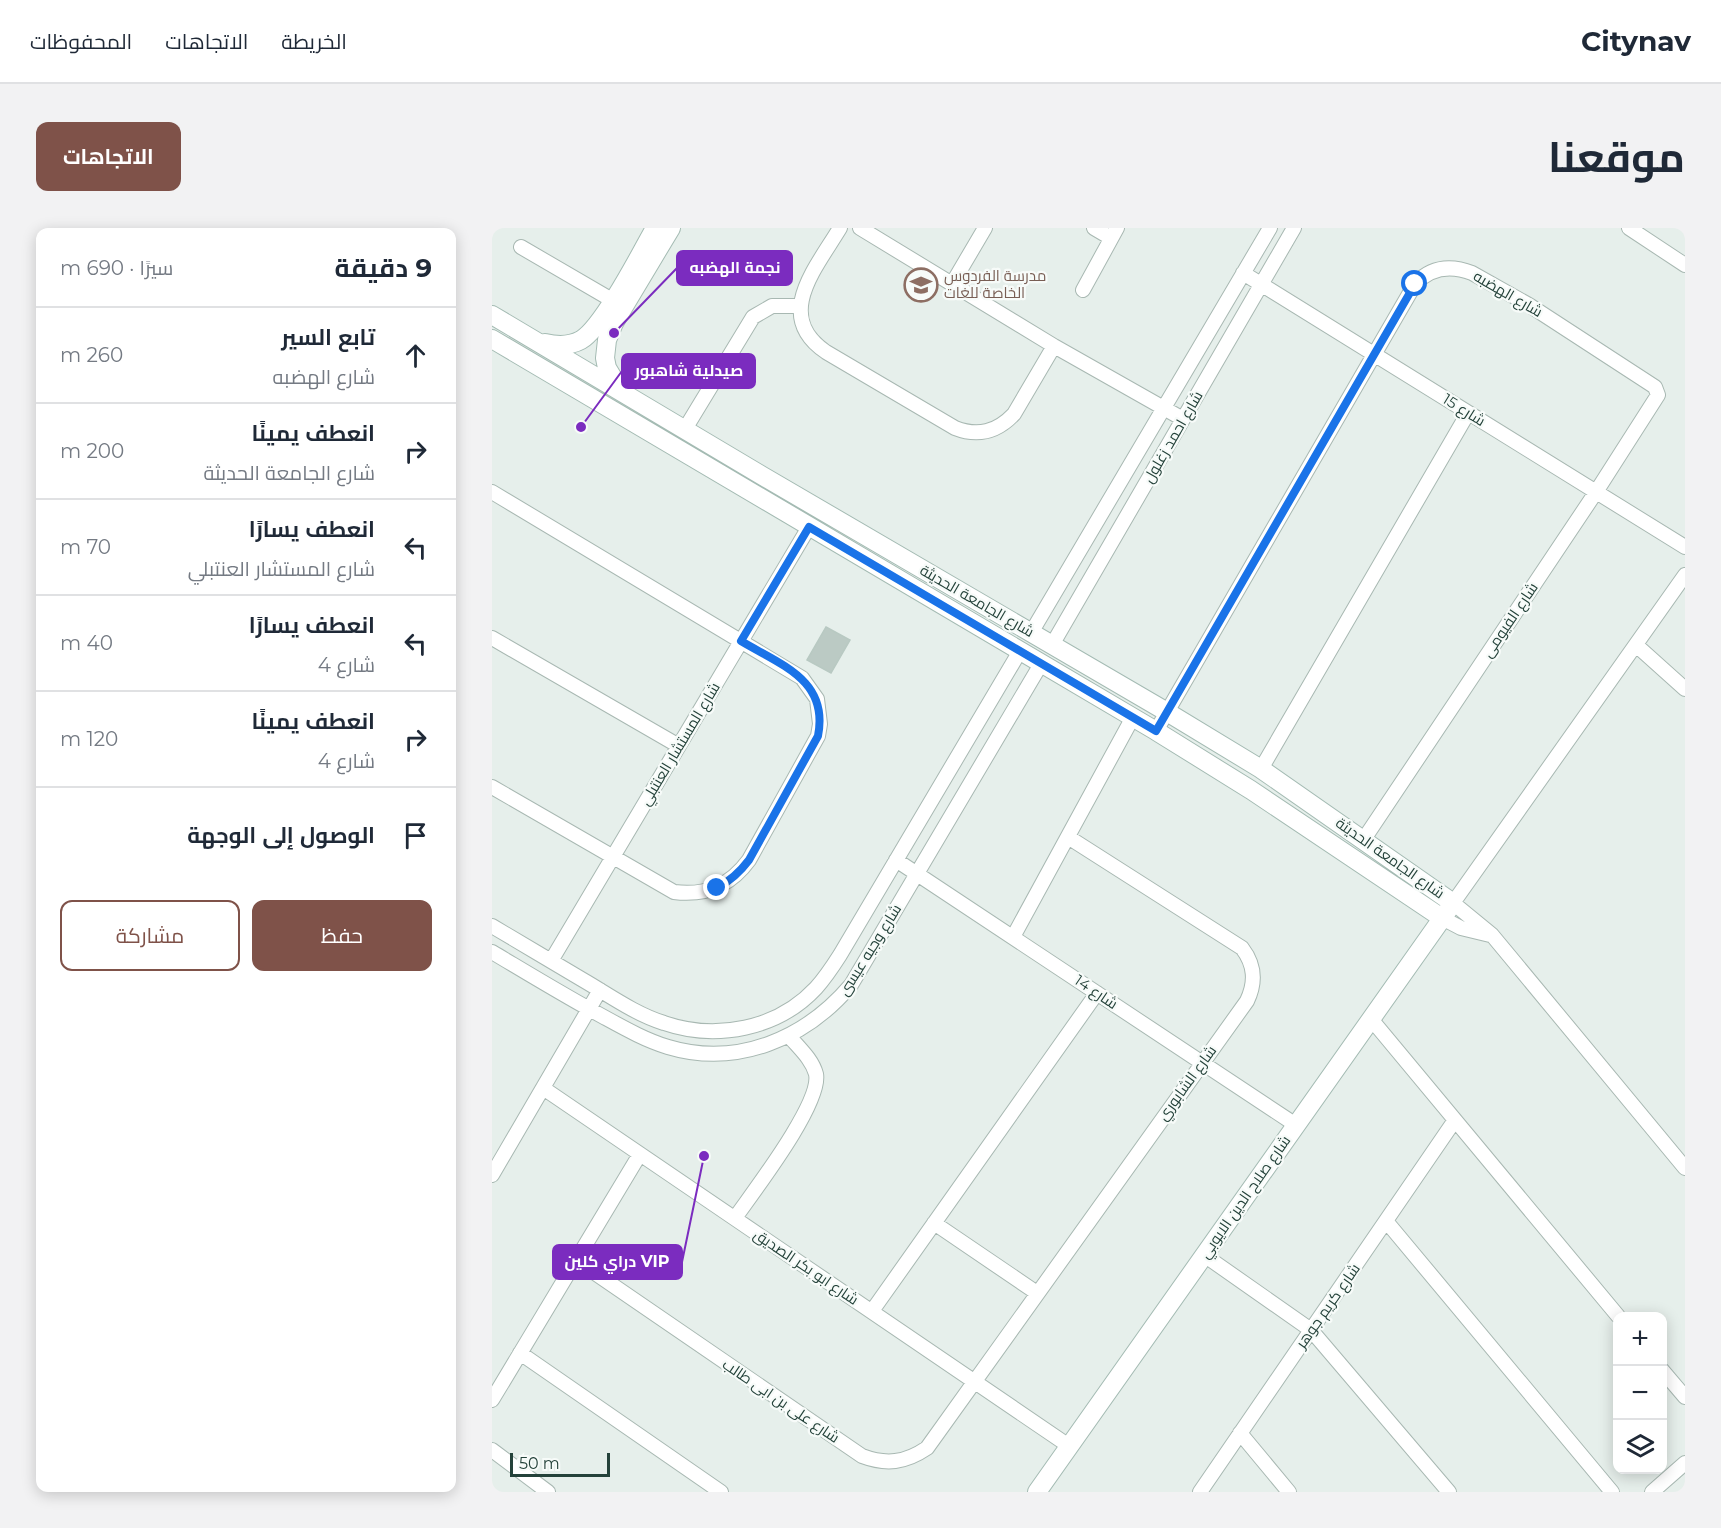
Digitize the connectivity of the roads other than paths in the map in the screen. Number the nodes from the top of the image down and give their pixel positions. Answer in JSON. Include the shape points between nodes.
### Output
{"nodes":[{"id":1,"x":655,"y":228,"type":"edge"},
{"id":2,"x":671,"y":228,"type":"edge"},
{"id":3,"x":840,"y":228,"type":"edge"},
{"id":4,"x":860,"y":228,"type":"edge"},
{"id":5,"x":985,"y":228,"type":"edge"},
{"id":6,"x":1094,"y":228,"type":"edge"},
{"id":7,"x":1270,"y":228,"type":"edge"},
{"id":8,"x":1294,"y":228,"type":"edge"},
{"id":9,"x":1629,"y":228,"type":"edge"},
{"id":10,"x":1114,"y":233,"type":"edge"},
{"id":11,"x":521,"y":247,"type":"dead end"},
{"id":12,"x":1685,"y":264,"type":"edge"},
{"id":13,"x":1243,"y":273,"type":"junction"},
{"id":14,"x":952,"y":284,"type":"junction"},
{"id":15,"x":1261,"y":284,"type":"junction"},
{"id":16,"x":1083,"y":290,"type":"dead end"},
{"id":17,"x":612,"y":300,"type":"junction"},
{"id":18,"x":800,"y":306,"type":"junction"},
{"id":19,"x":492,"y":315,"type":"edge"},
{"id":20,"x":532,"y":338,"type":"junction"},
{"id":21,"x":492,"y":339,"type":"edge"},
{"id":22,"x":1054,"y":346,"type":"junction"},
{"id":23,"x":1374,"y":354,"type":"junction"},
{"id":24,"x":622,"y":392,"type":"junction"},
{"id":25,"x":1656,"y":400,"type":"joint"},
{"id":26,"x":1164,"y":408,"type":"junction"},
{"id":27,"x":1468,"y":412,"type":"junction"},
{"id":28,"x":1183,"y":420,"type":"junction"},
{"id":29,"x":685,"y":429,"type":"junction"},
{"id":30,"x":761,"y":475,"type":"junction"},
{"id":31,"x":492,"y":492,"type":"edge"},
{"id":32,"x":750,"y":492,"type":"junction"},
{"id":33,"x":1596,"y":492,"type":"junction"},
{"id":34,"x":809,"y":527,"type":"junction"},
{"id":35,"x":1685,"y":547,"type":"edge"},
{"id":36,"x":1683,"y":583,"type":"edge"},
{"id":37,"x":1031,"y":633,"type":"junction"},
{"id":38,"x":492,"y":638,"type":"edge"},
{"id":39,"x":741,"y":641,"type":"junction"},
{"id":40,"x":1052,"y":645,"type":"junction"},
{"id":41,"x":1636,"y":645,"type":"junction"},
{"id":42,"x":1020,"y":651,"type":"junction"},
{"id":43,"x":1041,"y":664,"type":"junction"},
{"id":44,"x":1685,"y":688,"type":"edge"},
{"id":45,"x":1167,"y":712,"type":"junction"},
{"id":46,"x":1133,"y":717,"type":"junction"},
{"id":47,"x":1156,"y":731,"type":"junction"},
{"id":48,"x":679,"y":746,"type":"junction"},
{"id":49,"x":1261,"y":769,"type":"junction"},
{"id":50,"x":492,"y":787,"type":"edge"},
{"id":51,"x":1068,"y":837,"type":"junction"},
{"id":52,"x":1364,"y":839,"type":"junction"},
{"id":53,"x":613,"y":856,"type":"junction"},
{"id":54,"x":896,"y":860,"type":"junction"},
{"id":55,"x":917,"y":874,"type":"junction"},
{"id":56,"x":1453,"y":903,"type":"junction"},
{"id":57,"x":1442,"y":918,"type":"junction"},
{"id":58,"x":492,"y":926,"type":"edge"},
{"id":59,"x":1492,"y":935,"type":"junction"},
{"id":60,"x":1013,"y":937,"type":"junction"},
{"id":61,"x":492,"y":952,"type":"edge"},
{"id":62,"x":551,"y":961,"type":"junction"},
{"id":63,"x":600,"y":990,"type":"junction"},
{"id":64,"x":1097,"y":993,"type":"junction"},
{"id":65,"x":589,"y":1009,"type":"junction"},
{"id":66,"x":1371,"y":1018,"type":"junction"},
{"id":67,"x":789,"y":1036,"type":"junction"},
{"id":68,"x":1202,"y":1062,"type":"junction"},
{"id":69,"x":543,"y":1088,"type":"junction"},
{"id":70,"x":1455,"y":1120,"type":"junction"},
{"id":71,"x":1296,"y":1125,"type":"junction"},
{"id":72,"x":640,"y":1154,"type":"junction"},
{"id":73,"x":1685,"y":1168,"type":"edge"},
{"id":74,"x":492,"y":1175,"type":"edge"},
{"id":75,"x":735,"y":1218,"type":"junction"},
{"id":76,"x":1386,"y":1221,"type":"junction"},
{"id":77,"x":934,"y":1223,"type":"junction"},
{"id":78,"x":1204,"y":1255,"type":"junction"},
{"id":79,"x":576,"y":1260,"type":"junction"},
{"id":80,"x":1037,"y":1293,"type":"junction"},
{"id":81,"x":872,"y":1311,"type":"junction"},
{"id":82,"x":1614,"y":1312,"type":"edge"},
{"id":83,"x":1311,"y":1330,"type":"junction"},
{"id":84,"x":520,"y":1353,"type":"junction"},
{"id":85,"x":1667,"y":1376,"type":"edge"},
{"id":86,"x":975,"y":1381,"type":"junction"},
{"id":87,"x":1685,"y":1397,"type":"edge"},
{"id":88,"x":492,"y":1400,"type":"edge"},
{"id":89,"x":1240,"y":1433,"type":"junction"},
{"id":90,"x":1069,"y":1446,"type":"junction"},
{"id":91,"x":492,"y":1450,"type":"edge"},
{"id":92,"x":1685,"y":1463,"type":"edge"},
{"id":93,"x":548,"y":1492,"type":"edge"},
{"id":94,"x":721,"y":1492,"type":"edge"},
{"id":95,"x":1036,"y":1492,"type":"edge"},
{"id":96,"x":1200,"y":1492,"type":"edge"},
{"id":97,"x":1289,"y":1492,"type":"edge"},
{"id":98,"x":1449,"y":1492,"type":"edge"},
{"id":99,"x":1612,"y":1492,"type":"edge"},
{"id":100,"x":1652,"y":1492,"type":"edge"}],
"edges":[{"from":1,"to":17,"type":"street"},
{"from":2,"to":24,"type":"street","via":[[607,340],[608,368]]},
{"from":3,"to":18,"type":"street","via":[[802,293]]},
{"from":4,"to":14,"type":"street"},
{"from":5,"to":14,"type":"street"},
{"from":6,"to":10,"type":"street"},
{"from":7,"to":13,"type":"street","name":"شارع احمد زغلول"},
{"from":8,"to":15,"type":"street","name":"شارع احمد زغلول"},
{"from":9,"to":12,"type":"street"},
{"from":10,"to":16,"type":"street"},
{"from":11,"to":17,"type":"street"},
{"from":13,"to":15,"type":"street","name":"شارع 15"},
{"from":13,"to":26,"type":"street","name":"شارع احمد زغلول"},
{"from":14,"to":22,"type":"street"},
{"from":15,"to":23,"type":"street","name":"شارع 15"},
{"from":15,"to":28,"type":"street","name":"شارع احمد زغلول"},
{"from":17,"to":20,"type":"street","via":[[597,325],[582,339],[562,346]]},
{"from":18,"to":22,"type":"street","via":[[806,333],[815,344],[965,432],[987,432],[1006,423]]},
{"from":18,"to":29,"type":"street","via":[[772,306],[753,317]]},
{"from":19,"to":20,"type":"street","name":"شارع الجامعة الحديثة"},
{"from":20,"to":24,"type":"street","name":"شارع الجامعة الحديثة"},
{"from":21,"to":32,"type":"street","name":"شارع الجامعة الحديثة"},
{"from":22,"to":26,"type":"street"},
{"from":23,"to":25,"type":"street","name":"شارع الهضبه","via":[[1422,277],[1442,269],[1462,269],[1529,305],[1655,387]]},
{"from":23,"to":27,"type":"street","name":"شارع 15"},
{"from":23,"to":45,"type":"street","name":"شارع الهضبه"},
{"from":24,"to":29,"type":"street","name":"شارع الجامعة الحديثة"},
{"from":25,"to":33,"type":"street","name":"شارع الفيومى"},
{"from":26,"to":28,"type":"street"},
{"from":26,"to":37,"type":"street","name":"شارع احمد زغلول"},
{"from":27,"to":33,"type":"street","name":"شارع 15"},
{"from":27,"to":49,"type":"street"},
{"from":28,"to":40,"type":"street","name":"شارع احمد زغلول"},
{"from":29,"to":30,"type":"street","name":"شارع الجامعة الحديثة"},
{"from":30,"to":32,"type":"street"},
{"from":30,"to":37,"type":"street","name":"شارع الجامعة الحديثة"},
{"from":31,"to":39,"type":"street"},
{"from":32,"to":34,"type":"street","name":"شارع الجامعة الحديثة"},
{"from":33,"to":35,"type":"street","name":"شارع 15"},
{"from":33,"to":52,"type":"street","name":"شارع الفيومى"},
{"from":34,"to":39,"type":"street","name":"شارع المستشار العنتبلي"},
{"from":34,"to":42,"type":"street","name":"شارع الجامعة الحديثة"},
{"from":36,"to":41,"type":"street"},
{"from":37,"to":40,"type":"street","name":"شارع الجامعة الحديثة"},
{"from":38,"to":48,"type":"street"},
{"from":39,"to":48,"type":"street","name":"شارع المستشار العنتبلي"},
{"from":39,"to":53,"type":"street","via":[[802,678],[817,699],[820,723],[813,747],[749,860],[729,881],[689,894],[674,892]]},
{"from":40,"to":45,"type":"street","name":"شارع الجامعة الحديثة"},
{"from":41,"to":44,"type":"street"},
{"from":41,"to":56,"type":"street"},
{"from":42,"to":43,"type":"street","name":"شارع الجامعة الحديثة"},
{"from":42,"to":54,"type":"street","name":"شارع وجيه عيسى"},
{"from":43,"to":46,"type":"street","name":"شارع الجامعة الحديثة"},
{"from":43,"to":55,"type":"street","name":"شارع وجيه عيسى"},
{"from":45,"to":47,"type":"street","name":"شارع الهضبه"},
{"from":45,"to":49,"type":"street","name":"شارع الجامعة الحديثة"},
{"from":46,"to":47,"type":"street","name":"شارع الجامعة الحديثة"},
{"from":46,"to":51,"type":"street"},
{"from":47,"to":57,"type":"street","name":"شارع الجامعة الحديثة"},
{"from":48,"to":53,"type":"street","name":"شارع المستشار العنتبلي"},
{"from":49,"to":52,"type":"street","name":"شارع الجامعة الحديثة"},
{"from":50,"to":53,"type":"street"},
{"from":51,"to":60,"type":"street"},
{"from":51,"to":68,"type":"street","name":"شارع الشابوري","via":[[1242,948],[1249,957],[1252,990]]},
{"from":52,"to":56,"type":"street","name":"شارع الجامعة الحديثة"},
{"from":53,"to":62,"type":"street","name":"شارع المستشار العنتبلي"},
{"from":54,"to":55,"type":"street","name":"شارع 14"},
{"from":54,"to":63,"type":"street","name":"شارع وجيه عيسى","via":[[816,988],[792,1008],[764,1022],[723,1031],[682,1029],[643,1014]]},
{"from":55,"to":60,"type":"street","name":"شارع 14"},
{"from":55,"to":67,"type":"street","name":"شارع وجيه عيسى","via":[[851,985],[823,1015]]},
{"from":56,"to":57,"type":"street","name":"شارع صلاح الدين الايوبي"},
{"from":56,"to":59,"type":"street"},
{"from":57,"to":59,"type":"street"},
{"from":57,"to":66,"type":"street","name":"شارع صلاح الدين الايوبي"},
{"from":58,"to":62,"type":"street","name":"شارع وجيه عيسى"},
{"from":59,"to":73,"type":"street"},
{"from":60,"to":64,"type":"street","name":"شارع 14"},
{"from":61,"to":65,"type":"street","name":"شارع وجيه عيسى"},
{"from":62,"to":63,"type":"street","name":"شارع وجيه عيسى"},
{"from":63,"to":65,"type":"street"},
{"from":64,"to":68,"type":"street","name":"شارع 14"},
{"from":64,"to":77,"type":"street"},
{"from":65,"to":67,"type":"street","name":"شارع وجيه عيسى","via":[[652,1041],[691,1052],[751,1050]]},
{"from":65,"to":69,"type":"street"},
{"from":66,"to":70,"type":"street"},
{"from":66,"to":71,"type":"street","name":"شارع صلاح الدين الايوبي"},
{"from":67,"to":75,"type":"street","via":[[816,1075],[814,1095]]},
{"from":68,"to":71,"type":"street","name":"شارع 14"},
{"from":68,"to":80,"type":"street","name":"شارع الشابوري"},
{"from":69,"to":72,"type":"street","name":"شارع ابو بكر الصديق"},
{"from":69,"to":74,"type":"street"},
{"from":70,"to":76,"type":"street","name":"شارع كريم جوهر"},
{"from":70,"to":82,"type":"street"},
{"from":71,"to":78,"type":"street","name":"شارع صلاح الدين الايوبي"},
{"from":72,"to":75,"type":"street","name":"شارع ابو بكر الصديق"},
{"from":72,"to":79,"type":"street"},
{"from":75,"to":81,"type":"street","name":"شارع ابو بكر الصديق"},
{"from":76,"to":83,"type":"street","name":"شارع كريم جوهر"},
{"from":76,"to":99,"type":"street"},
{"from":77,"to":80,"type":"street"},
{"from":77,"to":81,"type":"street"},
{"from":78,"to":83,"type":"street"},
{"from":78,"to":90,"type":"street","name":"شارع صلاح الدين الايوبي"},
{"from":79,"to":84,"type":"street"},
{"from":79,"to":86,"type":"street","name":"شارع على بن ابى طالب","via":[[873,1460],[907,1459],[927,1448]]},
{"from":80,"to":86,"type":"street","name":"شارع الشابوري"},
{"from":81,"to":86,"type":"street","name":"شارع ابو بكر الصديق"},
{"from":83,"to":89,"type":"street","name":"شارع كريم جوهر"},
{"from":83,"to":98,"type":"street"},
{"from":84,"to":88,"type":"street"},
{"from":84,"to":94,"type":"street"},
{"from":85,"to":87,"type":"street"},
{"from":86,"to":90,"type":"street","name":"شارع ابو بكر الصديق"},
{"from":89,"to":96,"type":"street","name":"شارع كريم جوهر"},
{"from":89,"to":97,"type":"street"},
{"from":90,"to":95,"type":"street","name":"شارع صلاح الدين الايوبي"},
{"from":91,"to":93,"type":"street"},
{"from":92,"to":100,"type":"street"}]}
